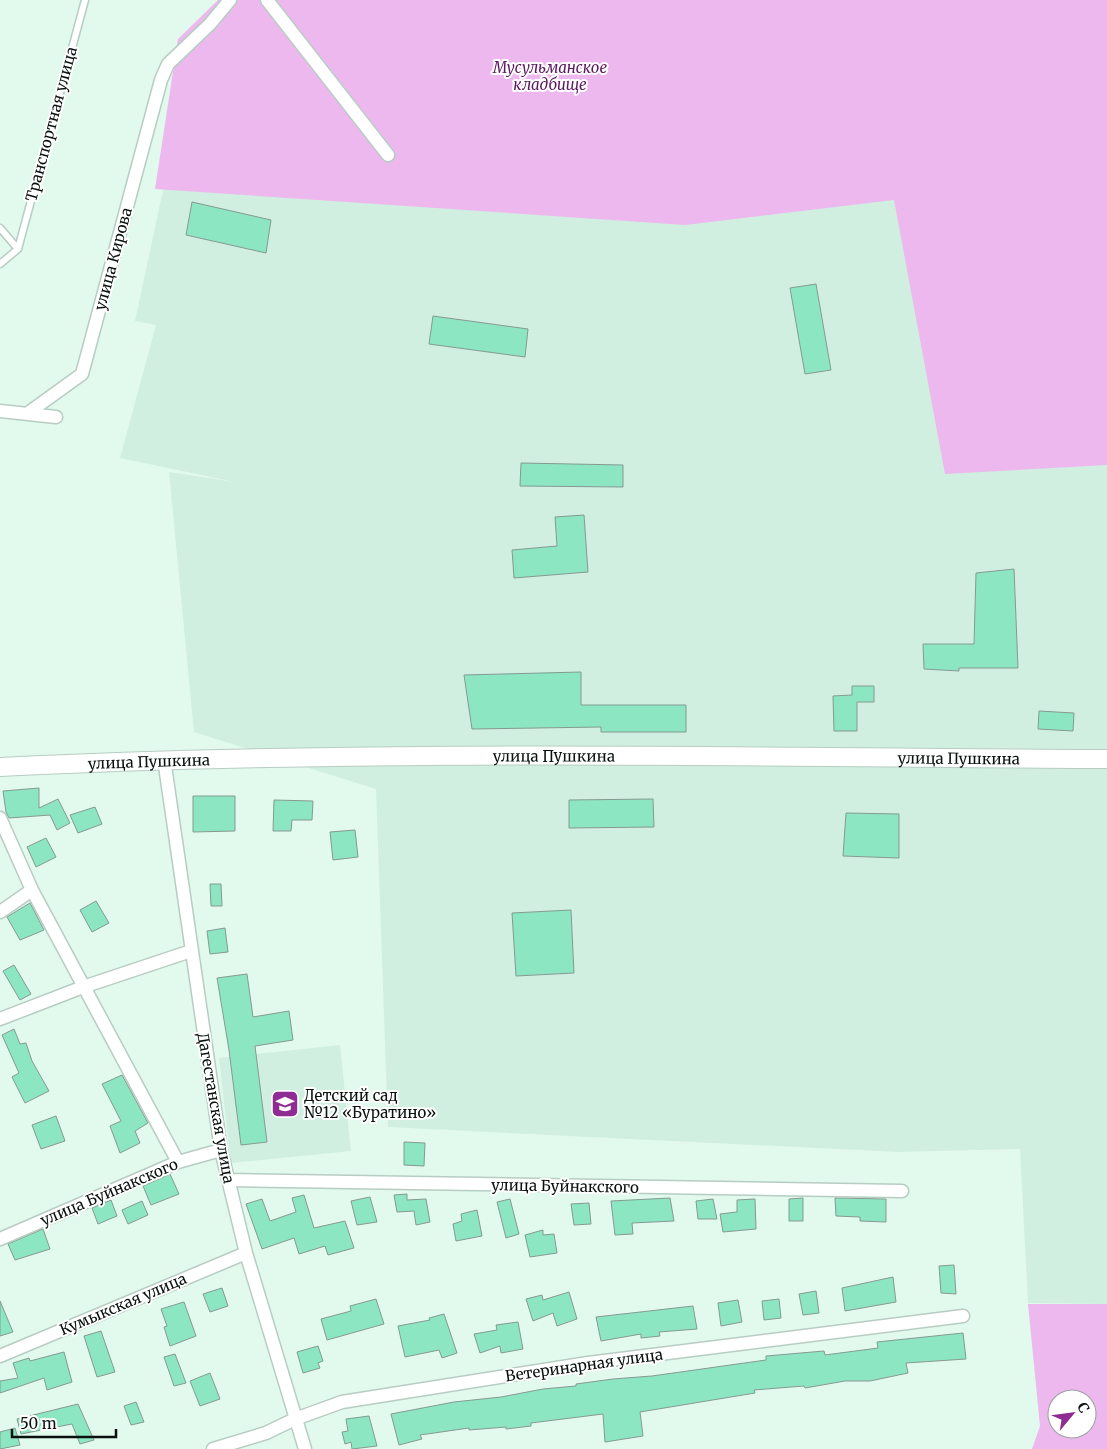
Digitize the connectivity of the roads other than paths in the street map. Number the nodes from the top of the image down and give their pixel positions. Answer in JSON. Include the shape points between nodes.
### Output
{"nodes":[{"id":1,"x":85,"y":0,"type":"edge"},
{"id":2,"x":230,"y":0,"type":"edge"},
{"id":3,"x":267,"y":0,"type":"edge"},
{"id":4,"x":388,"y":155,"type":"dead end"},
{"id":5,"x":0,"y":228,"type":"edge"},
{"id":6,"x":18,"y":248,"type":"junction"},
{"id":7,"x":0,"y":264,"type":"edge"},
{"id":8,"x":0,"y":411,"type":"edge"},
{"id":9,"x":28,"y":414,"type":"junction"},
{"id":10,"x":56,"y":417,"type":"dead end"},
{"id":11,"x":164,"y":759,"type":"junction"},
{"id":12,"x":1107,"y":759,"type":"edge"},
{"id":13,"x":0,"y":767,"type":"edge"},
{"id":14,"x":0,"y":818,"type":"edge"},
{"id":15,"x":32,"y":890,"type":"junction"},
{"id":16,"x":0,"y":912,"type":"edge"},
{"id":17,"x":191,"y":950,"type":"junction"},
{"id":18,"x":83,"y":987,"type":"junction"},
{"id":19,"x":0,"y":1019,"type":"edge"},
{"id":20,"x":221,"y":1150,"type":"junction"},
{"id":21,"x":178,"y":1162,"type":"junction"},
{"id":22,"x":228,"y":1180,"type":"junction"},
{"id":23,"x":902,"y":1191,"type":"dead end"},
{"id":24,"x":0,"y":1239,"type":"edge"},
{"id":25,"x":246,"y":1253,"type":"junction"},
{"id":26,"x":963,"y":1316,"type":"dead end"},
{"id":27,"x":0,"y":1356,"type":"edge"},
{"id":28,"x":296,"y":1418,"type":"junction"},
{"id":29,"x":213,"y":1449,"type":"edge"},
{"id":30,"x":304,"y":1449,"type":"edge"}],
"edges":[{"from":1,"to":6,"type":"lane","name":"Транспортная улица"},
{"from":2,"to":9,"type":"street","name":"улица Кирова","via":[[168,64],[161,80],[82,374]]},
{"from":3,"to":4,"type":"street"},
{"from":5,"to":6,"type":"lane"},
{"from":6,"to":7,"type":"lane"},
{"from":8,"to":9,"type":"street"},
{"from":9,"to":10,"type":"street"},
{"from":11,"to":12,"type":"street","name":"улица Пушкина","via":[[581,756]]},
{"from":11,"to":13,"type":"street","name":"улица Пушкина"},
{"from":11,"to":17,"type":"street","name":"Дагестанская улица"},
{"from":14,"to":15,"type":"street"},
{"from":15,"to":16,"type":"street"},
{"from":15,"to":18,"type":"street"},
{"from":17,"to":18,"type":"street"},
{"from":17,"to":20,"type":"street","name":"Дагестанская улица"},
{"from":18,"to":19,"type":"street"},
{"from":18,"to":21,"type":"street"},
{"from":20,"to":21,"type":"street","name":"улица Буйнакского"},
{"from":20,"to":22,"type":"street","name":"Дагестанская улица"},
{"from":21,"to":24,"type":"street","name":"улица Буйнакского"},
{"from":22,"to":23,"type":"street","name":"улица Буйнакского"},
{"from":22,"to":25,"type":"street","name":"Дагестанская улица"},
{"from":25,"to":27,"type":"street","name":"Кумыкская улица"},
{"from":25,"to":28,"type":"street","name":"Дагестанская улица"},
{"from":26,"to":28,"type":"street","name":"Ветеринарная улица","via":[[578,1364],[342,1402]]},
{"from":28,"to":29,"type":"street","name":"Ветеринарная улица","via":[[266,1433]]},
{"from":28,"to":30,"type":"street","name":"Дагестанская улица"}]}
